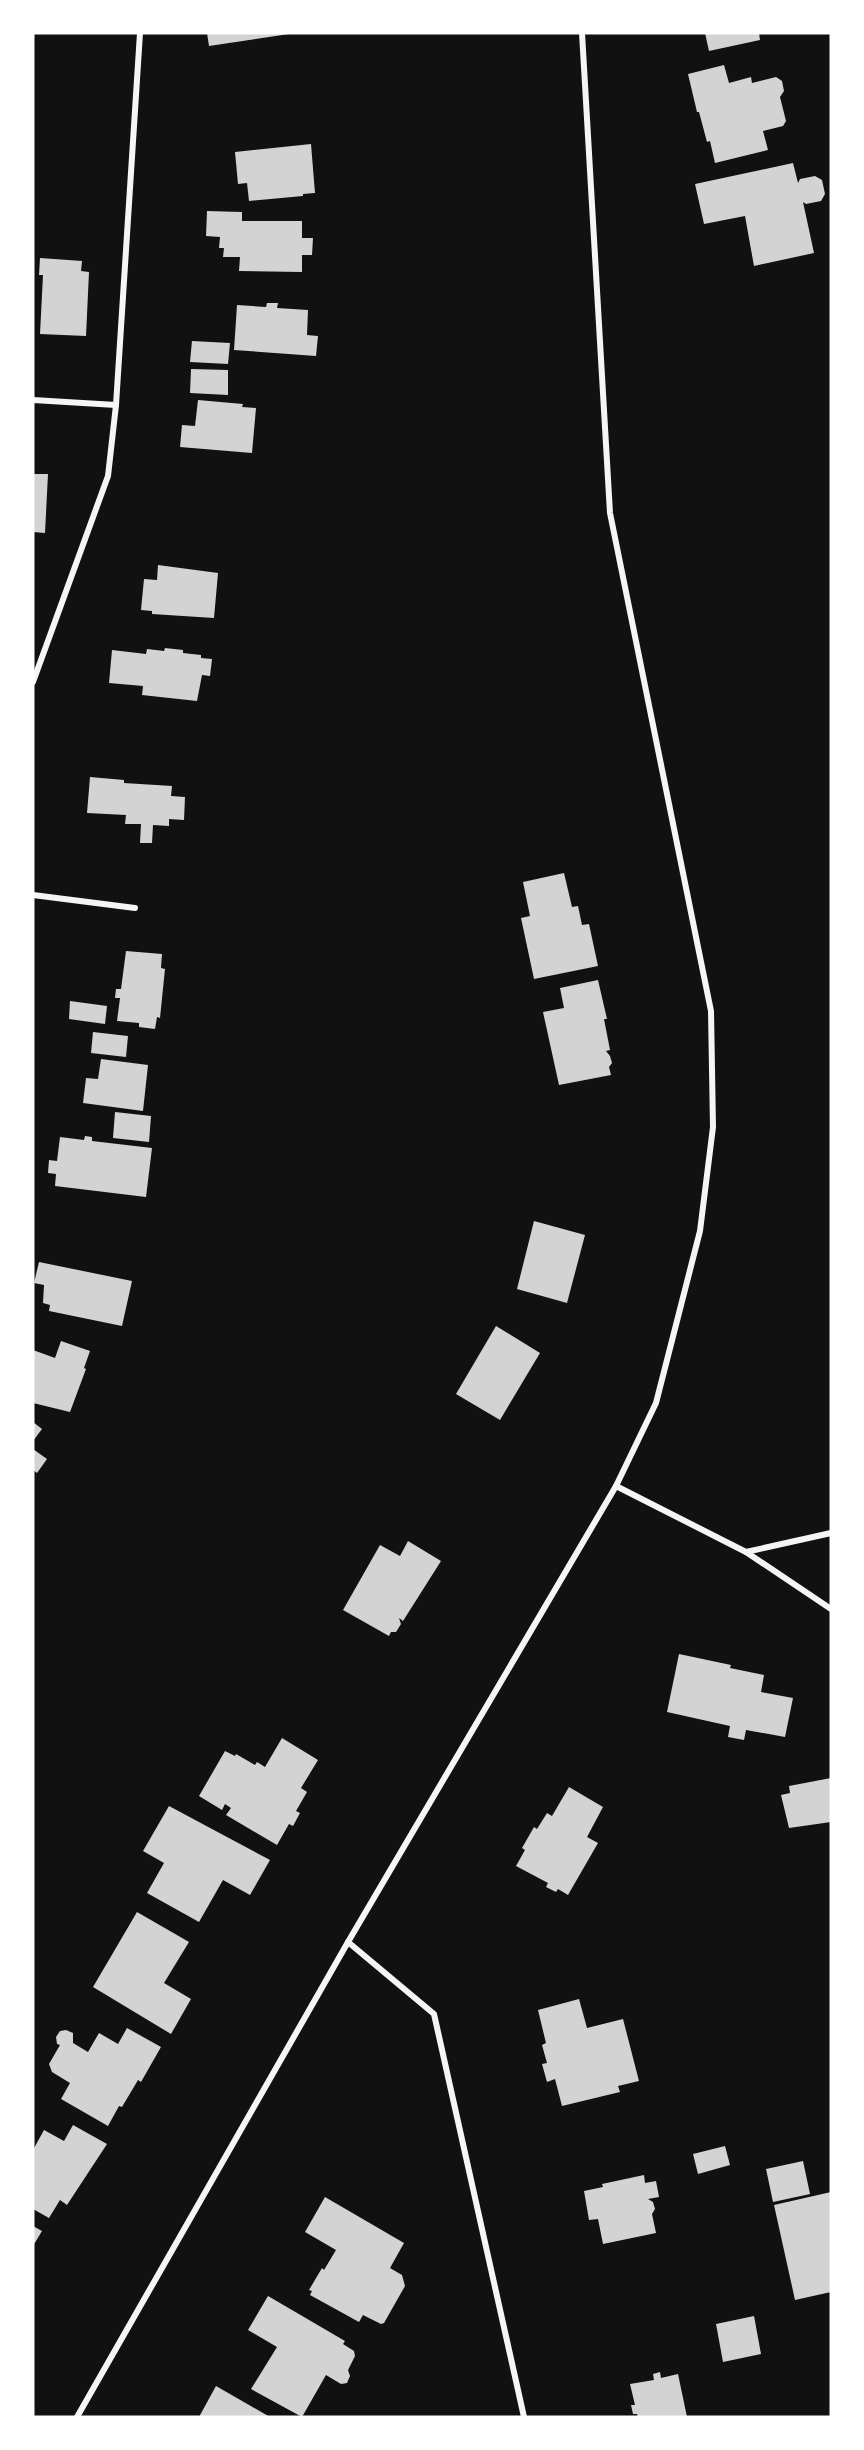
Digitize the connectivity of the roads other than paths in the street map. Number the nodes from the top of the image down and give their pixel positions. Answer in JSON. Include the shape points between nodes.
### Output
{"nodes":[{"id":1,"x":140,"y":33,"type":"edge"},
{"id":2,"x":582,"y":33,"type":"edge"},
{"id":3,"x":33,"y":400,"type":"edge"},
{"id":4,"x":116,"y":405,"type":"junction"},
{"id":5,"x":33,"y":682,"type":"edge"},
{"id":6,"x":33,"y":895,"type":"edge"},
{"id":7,"x":135,"y":908,"type":"dead end"},
{"id":8,"x":616,"y":1486,"type":"junction"},
{"id":9,"x":831,"y":1533,"type":"edge"},
{"id":10,"x":746,"y":1552,"type":"junction"},
{"id":11,"x":831,"y":1609,"type":"edge"},
{"id":12,"x":348,"y":1942,"type":"junction"},
{"id":13,"x":77,"y":2417,"type":"edge"},
{"id":14,"x":524,"y":2417,"type":"edge"}],
"edges":[{"from":1,"to":4,"type":"street"},
{"from":2,"to":8,"type":"street","via":[[610,513],[711,1011],[713,1127],[700,1231],[656,1403]]},
{"from":3,"to":4,"type":"street"},
{"from":4,"to":5,"type":"street","via":[[108,476]]},
{"from":6,"to":7,"type":"street"},
{"from":8,"to":10,"type":"street"},
{"from":8,"to":12,"type":"street"},
{"from":9,"to":10,"type":"street"},
{"from":10,"to":11,"type":"street"},
{"from":12,"to":13,"type":"street"},
{"from":12,"to":14,"type":"street","via":[[434,2014]]}]}
